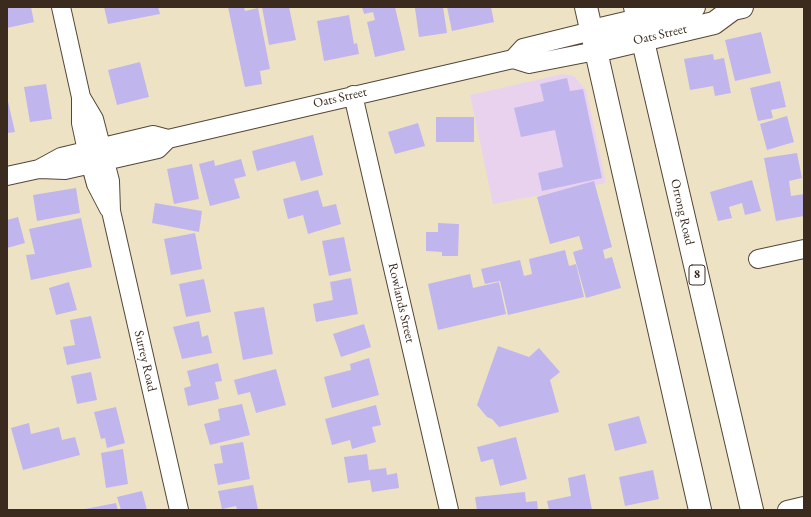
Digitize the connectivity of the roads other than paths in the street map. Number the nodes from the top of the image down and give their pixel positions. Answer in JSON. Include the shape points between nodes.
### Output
{"nodes":[{"id":1,"x":61,"y":7,"type":"edge"},
{"id":2,"x":586,"y":7,"type":"edge"},
{"id":3,"x":694,"y":7,"type":"edge"},
{"id":4,"x":733,"y":8,"type":"edge"},
{"id":5,"x":638,"y":22,"type":"edge"},
{"id":6,"x":594,"y":41,"type":"junction"},
{"id":7,"x":353,"y":95,"type":"junction"},
{"id":8,"x":96,"y":156,"type":"junction"},
{"id":9,"x":7,"y":176,"type":"edge"},
{"id":10,"x":804,"y":249,"type":"edge"},
{"id":11,"x":758,"y":259,"type":"dead end"},
{"id":12,"x":804,"y":506,"type":"edge"},
{"id":13,"x":179,"y":510,"type":"edge"},
{"id":14,"x":449,"y":510,"type":"edge"},
{"id":15,"x":700,"y":510,"type":"edge"},
{"id":16,"x":752,"y":510,"type":"edge"},
{"id":17,"x":787,"y":510,"type":"edge"}],
"edges":[{"from":1,"to":8,"type":"street","name":"Surrey Road","via":[[81,97],[94,119]]},
{"from":2,"to":6,"type":"main road"},
{"from":3,"to":5,"type":"main road","name":"Oats Street"},
{"from":4,"to":5,"type":"main road","name":"Oats Street","via":[[714,22]]},
{"from":5,"to":6,"type":"main road","name":"Oats Street"},
{"from":5,"to":16,"type":"main road","name":"Orrong Road","number":"8"},
{"from":6,"to":7,"type":"street","name":"Oats Street","via":[[523,48],[513,59]]},
{"from":6,"to":15,"type":"main road"},
{"from":7,"to":8,"type":"street","name":"Oats Street","via":[[168,139],[158,149]]},
{"from":7,"to":14,"type":"street","name":"Rowlands Street"},
{"from":8,"to":9,"type":"street","name":"Oats Street","via":[[65,170],[39,169]]},
{"from":8,"to":13,"type":"street","name":"Surrey Road","via":[[110,181],[111,211]]},
{"from":10,"to":11,"type":"street"},
{"from":12,"to":17,"type":"street"}]}
